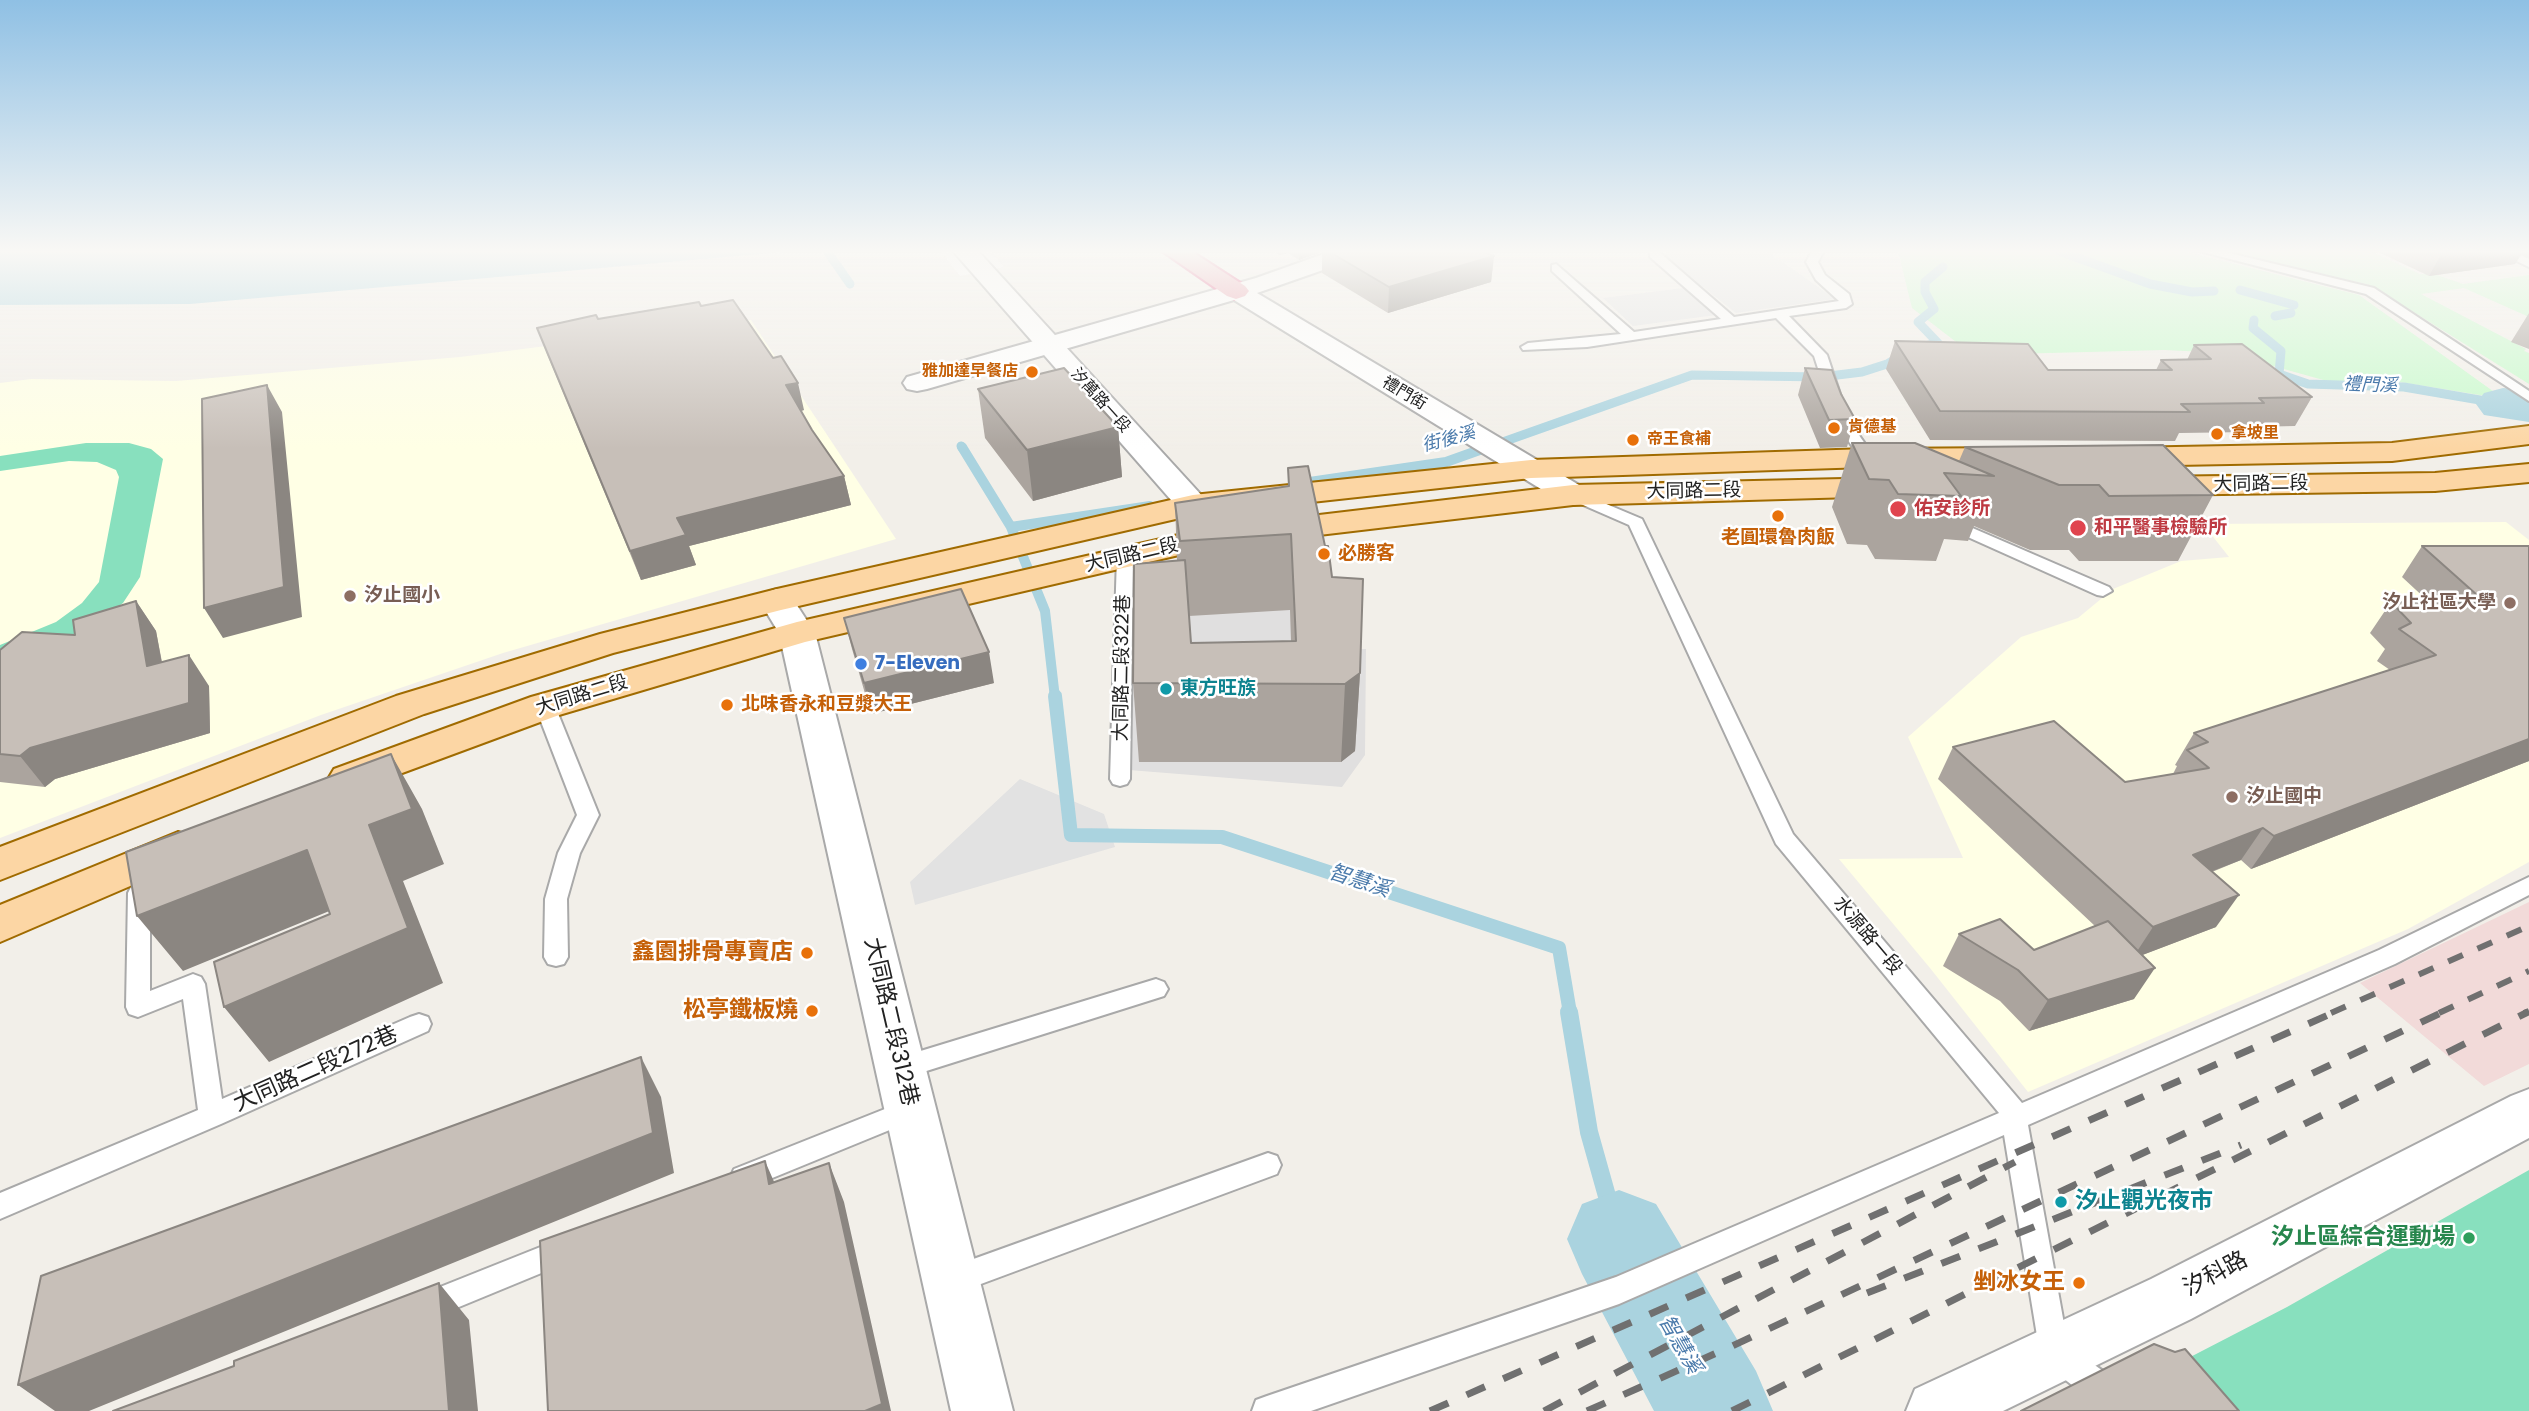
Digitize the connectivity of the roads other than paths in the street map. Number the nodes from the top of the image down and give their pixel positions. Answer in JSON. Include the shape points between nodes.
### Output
{"nodes":[{"id":1,"x":1025,"y":317,"type":"edge"},
{"id":2,"x":1150,"y":317,"type":"edge"},
{"id":3,"x":1279,"y":317,"type":"edge"},
{"id":4,"x":1610,"y":317,"type":"edge"},
{"id":5,"x":1726,"y":317,"type":"edge"},
{"id":6,"x":1772,"y":317,"type":"edge"},
{"id":7,"x":1781,"y":317,"type":"edge"},
{"id":8,"x":2409,"y":317,"type":"edge"},
{"id":9,"x":1731,"y":321,"type":"junction"},
{"id":10,"x":1630,"y":335,"type":"junction"},
{"id":11,"x":1052,"y":346,"type":"junction"},
{"id":12,"x":1528,"y":347,"type":"dead end"},
{"id":13,"x":917,"y":383,"type":"dead end"},
{"id":14,"x":2529,"y":397,"type":"edge"},
{"id":15,"x":2529,"y":435,"type":"edge"},
{"id":16,"x":2042,"y":457,"type":"edge"},
{"id":17,"x":1531,"y":468,"type":"junction"},
{"id":18,"x":1867,"y":473,"type":"junction"},
{"id":19,"x":2529,"y":473,"type":"edge"},
{"id":20,"x":1573,"y":495,"type":"junction"},
{"id":21,"x":1188,"y":500,"type":"junction"},
{"id":22,"x":1918,"y":502,"type":"joint"},
{"id":23,"x":1209,"y":538,"type":"junction"},
{"id":24,"x":1124,"y":558,"type":"junction"},
{"id":25,"x":2103,"y":591,"type":"dead end"},
{"id":26,"x":787,"y":616,"type":"junction"},
{"id":27,"x":545,"y":706,"type":"junction"},
{"id":28,"x":1121,"y":779,"type":"dead end"},
{"id":29,"x":310,"y":794,"type":"edge"},
{"id":30,"x":211,"y":834,"type":"edge"},
{"id":31,"x":0,"y":864,"type":"edge"},
{"id":32,"x":139,"y":864,"type":"junction"},
{"id":33,"x":2529,"y":885,"type":"edge"},
{"id":34,"x":0,"y":923,"type":"edge"},
{"id":35,"x":556,"y":957,"type":"dead end"},
{"id":36,"x":1156,"y":989,"type":"dead end"},
{"id":37,"x":419,"y":1024,"type":"dead end"},
{"id":38,"x":906,"y":1089,"type":"junction"},
{"id":39,"x":2529,"y":1112,"type":"edge"},
{"id":40,"x":212,"y":1116,"type":"junction"},
{"id":41,"x":2013,"y":1120,"type":"junction"},
{"id":42,"x":1268,"y":1165,"type":"dead end"},
{"id":43,"x":718,"y":1188,"type":"edge"},
{"id":44,"x":0,"y":1206,"type":"edge"},
{"id":45,"x":589,"y":1240,"type":"edge"},
{"id":46,"x":953,"y":1280,"type":"junction"},
{"id":47,"x":401,"y":1317,"type":"edge"},
{"id":48,"x":2055,"y":1354,"type":"junction"},
{"id":49,"x":2113,"y":1397,"type":"edge"},
{"id":50,"x":1948,"y":1406,"type":"edge"},
{"id":51,"x":982,"y":1411,"type":"edge"},
{"id":52,"x":1267,"y":1411,"type":"edge"}],
"edges":[{"from":1,"to":11,"type":"street","name":"汐萬路一段"},
{"from":2,"to":11,"type":"street"},
{"from":3,"to":17,"type":"street","name":"禮門街"},
{"from":4,"to":10,"type":"lane"},
{"from":5,"to":9,"type":"lane"},
{"from":6,"to":9,"type":"lane"},
{"from":7,"to":18,"type":"lane","via":[[1820,355],[1842,421]]},
{"from":8,"to":14,"type":"lane"},
{"from":9,"to":10,"type":"lane"},
{"from":10,"to":12,"type":"lane","via":[[1587,344]]},
{"from":11,"to":13,"type":"street"},
{"from":11,"to":21,"type":"street","name":"汐萬路一段"},
{"from":15,"to":19,"type":"main road","name":"大同路二段","via":[[2392,452],[2122,472],[2435,482]]},
{"from":16,"to":18,"type":"main road","name":"大同路二段"},
{"from":17,"to":18,"type":"main road","name":"大同路二段"},
{"from":17,"to":20,"type":"street","name":"禮門街"},
{"from":17,"to":21,"type":"main road","name":"大同路二段"},
{"from":18,"to":20,"type":"main road","name":"大同路二段"},
{"from":18,"to":22,"type":"main road","name":"大同路二段"},
{"from":20,"to":23,"type":"main road","name":"大同路二段"},
{"from":20,"to":41,"type":"lane","name":"水源路一段","via":[[1636,522],[1784,838],[2012,1109]]},
{"from":21,"to":23,"type":"street","name":"汐萬路一段"},
{"from":21,"to":26,"type":"main road","name":"大同路二段","via":[[1140,517],[888,574]]},
{"from":22,"to":25,"type":"lane"},
{"from":23,"to":24,"type":"main road","name":"大同路二段"},
{"from":24,"to":26,"type":"main road","name":"大同路二段","via":[[898,610]]},
{"from":24,"to":28,"type":"lane","name":"大同路二段322巷"},
{"from":26,"to":27,"type":"main road","name":"大同路二段"},
{"from":26,"to":31,"type":"main road","name":"大同路二段","via":[[600,645],[410,705]]},
{"from":26,"to":38,"type":"street","name":"大同路二段312巷"},
{"from":27,"to":29,"type":"main road","name":"大同路二段"},
{"from":27,"to":35,"type":"lane","via":[[588,815],[569,853],[556,899]]},
{"from":30,"to":32,"type":"main road"},
{"from":32,"to":34,"type":"main road"},
{"from":32,"to":40,"type":"lane","name":"大同路二段272巷","via":[[138,1007],[193,984]]},
{"from":33,"to":41,"type":"lane","via":[[2387,957]]},
{"from":36,"to":38,"type":"lane"},
{"from":37,"to":40,"type":"lane","name":"大同路二段272巷"},
{"from":38,"to":43,"type":"lane"},
{"from":38,"to":46,"type":"street","name":"大同路二段312巷"},
{"from":39,"to":48,"type":"street","name":"汐科路","via":[[2171,1299]]},
{"from":40,"to":44,"type":"lane"},
{"from":41,"to":48,"type":"lane","name":"水源路一段"},
{"from":41,"to":52,"type":"lane","via":[[1619,1290]]},
{"from":42,"to":46,"type":"lane"},
{"from":45,"to":47,"type":"lane"},
{"from":46,"to":51,"type":"street","name":"大同路二段312巷"},
{"from":48,"to":49,"type":"lane"},
{"from":48,"to":50,"type":"street","name":"汐科路"}]}
